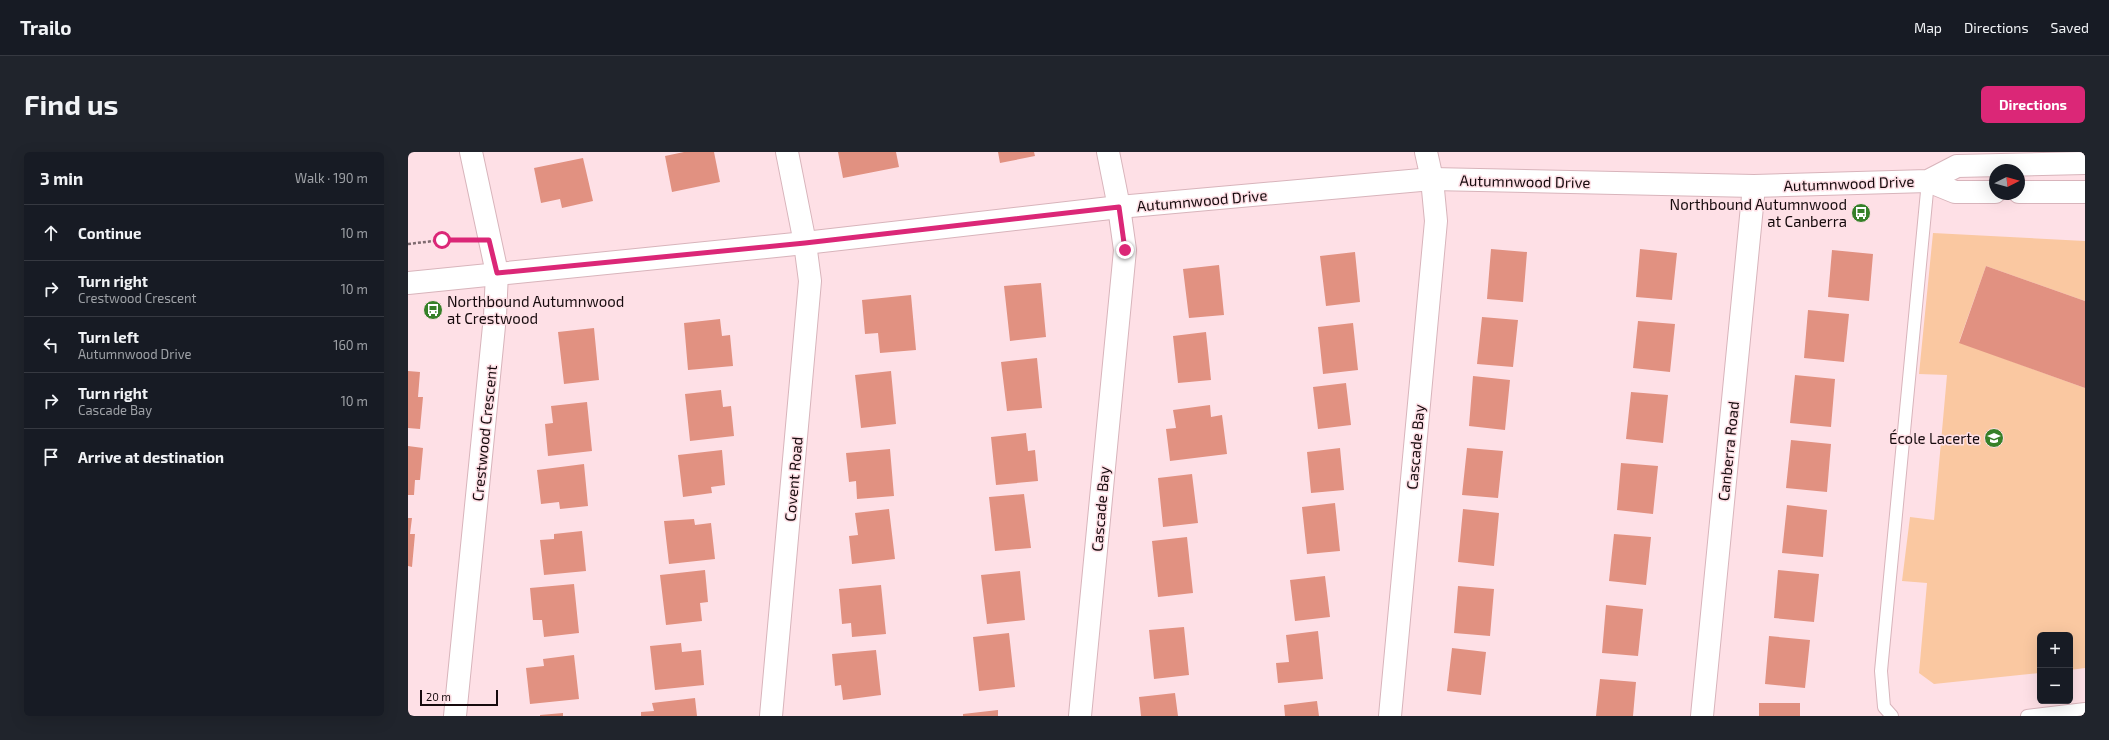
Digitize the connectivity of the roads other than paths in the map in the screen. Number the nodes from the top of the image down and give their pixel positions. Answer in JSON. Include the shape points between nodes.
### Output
{"nodes":[{"id":1,"x":471,"y":152,"type":"edge"},
{"id":2,"x":787,"y":152,"type":"edge"},
{"id":3,"x":1108,"y":152,"type":"edge"},
{"id":4,"x":1426,"y":152,"type":"edge"},
{"id":5,"x":2085,"y":163,"type":"edge"},
{"id":6,"x":1432,"y":179,"type":"junction"},
{"id":7,"x":1928,"y":181,"type":"junction"},
{"id":8,"x":1754,"y":186,"type":"junction"},
{"id":9,"x":1989,"y":192,"type":"edge"},
{"id":10,"x":2025,"y":192,"type":"edge"},
{"id":11,"x":2085,"y":192,"type":"edge"},
{"id":12,"x":1119,"y":207,"type":"junction"},
{"id":13,"x":805,"y":243,"type":"junction"},
{"id":14,"x":497,"y":273,"type":"junction"},
{"id":15,"x":408,"y":283,"type":"edge"},
{"id":16,"x":2085,"y":709,"type":"edge"},
{"id":17,"x":455,"y":716,"type":"edge"},
{"id":18,"x":771,"y":716,"type":"edge"},
{"id":19,"x":1080,"y":716,"type":"edge"},
{"id":20,"x":1390,"y":716,"type":"edge"},
{"id":21,"x":1702,"y":716,"type":"edge"},
{"id":22,"x":1892,"y":716,"type":"edge"},
{"id":23,"x":2027,"y":716,"type":"edge"}],
"edges":[{"from":1,"to":14,"type":"street","name":"Crestwood Crescent"},
{"from":2,"to":13,"type":"street","name":"Covent Road"},
{"from":3,"to":12,"type":"street","name":"Cascade Bay"},
{"from":4,"to":6,"type":"street","name":"Cascade Bay"},
{"from":5,"to":7,"type":"street","name":"Autumnwood Drive","via":[[1957,166]]},
{"from":6,"to":8,"type":"street","name":"Autumnwood Drive"},
{"from":6,"to":12,"type":"street","name":"Autumnwood Drive"},
{"from":6,"to":20,"type":"street","name":"Cascade Bay","via":[[1436,221]]},
{"from":7,"to":8,"type":"street","name":"Autumnwood Drive"},
{"from":7,"to":9,"type":"street","name":"Autumnwood Drive","via":[[1955,192]]},
{"from":7,"to":22,"type":"lane","via":[[1881,671],[1884,707]]},
{"from":8,"to":21,"type":"street","name":"Canberra Road"},
{"from":10,"to":11,"type":"street"},
{"from":12,"to":13,"type":"street","name":"Autumnwood Drive"},
{"from":12,"to":19,"type":"street","name":"Cascade Bay","via":[[1125,250]]},
{"from":13,"to":14,"type":"street","name":"Autumnwood Drive"},
{"from":13,"to":18,"type":"street","name":"Covent Road","via":[[810,282]]},
{"from":14,"to":15,"type":"street","name":"Autumnwood Drive"},
{"from":14,"to":17,"type":"street","name":"Crestwood Crescent","via":[[495,316]]},
{"from":16,"to":23,"type":"lane"}]}
